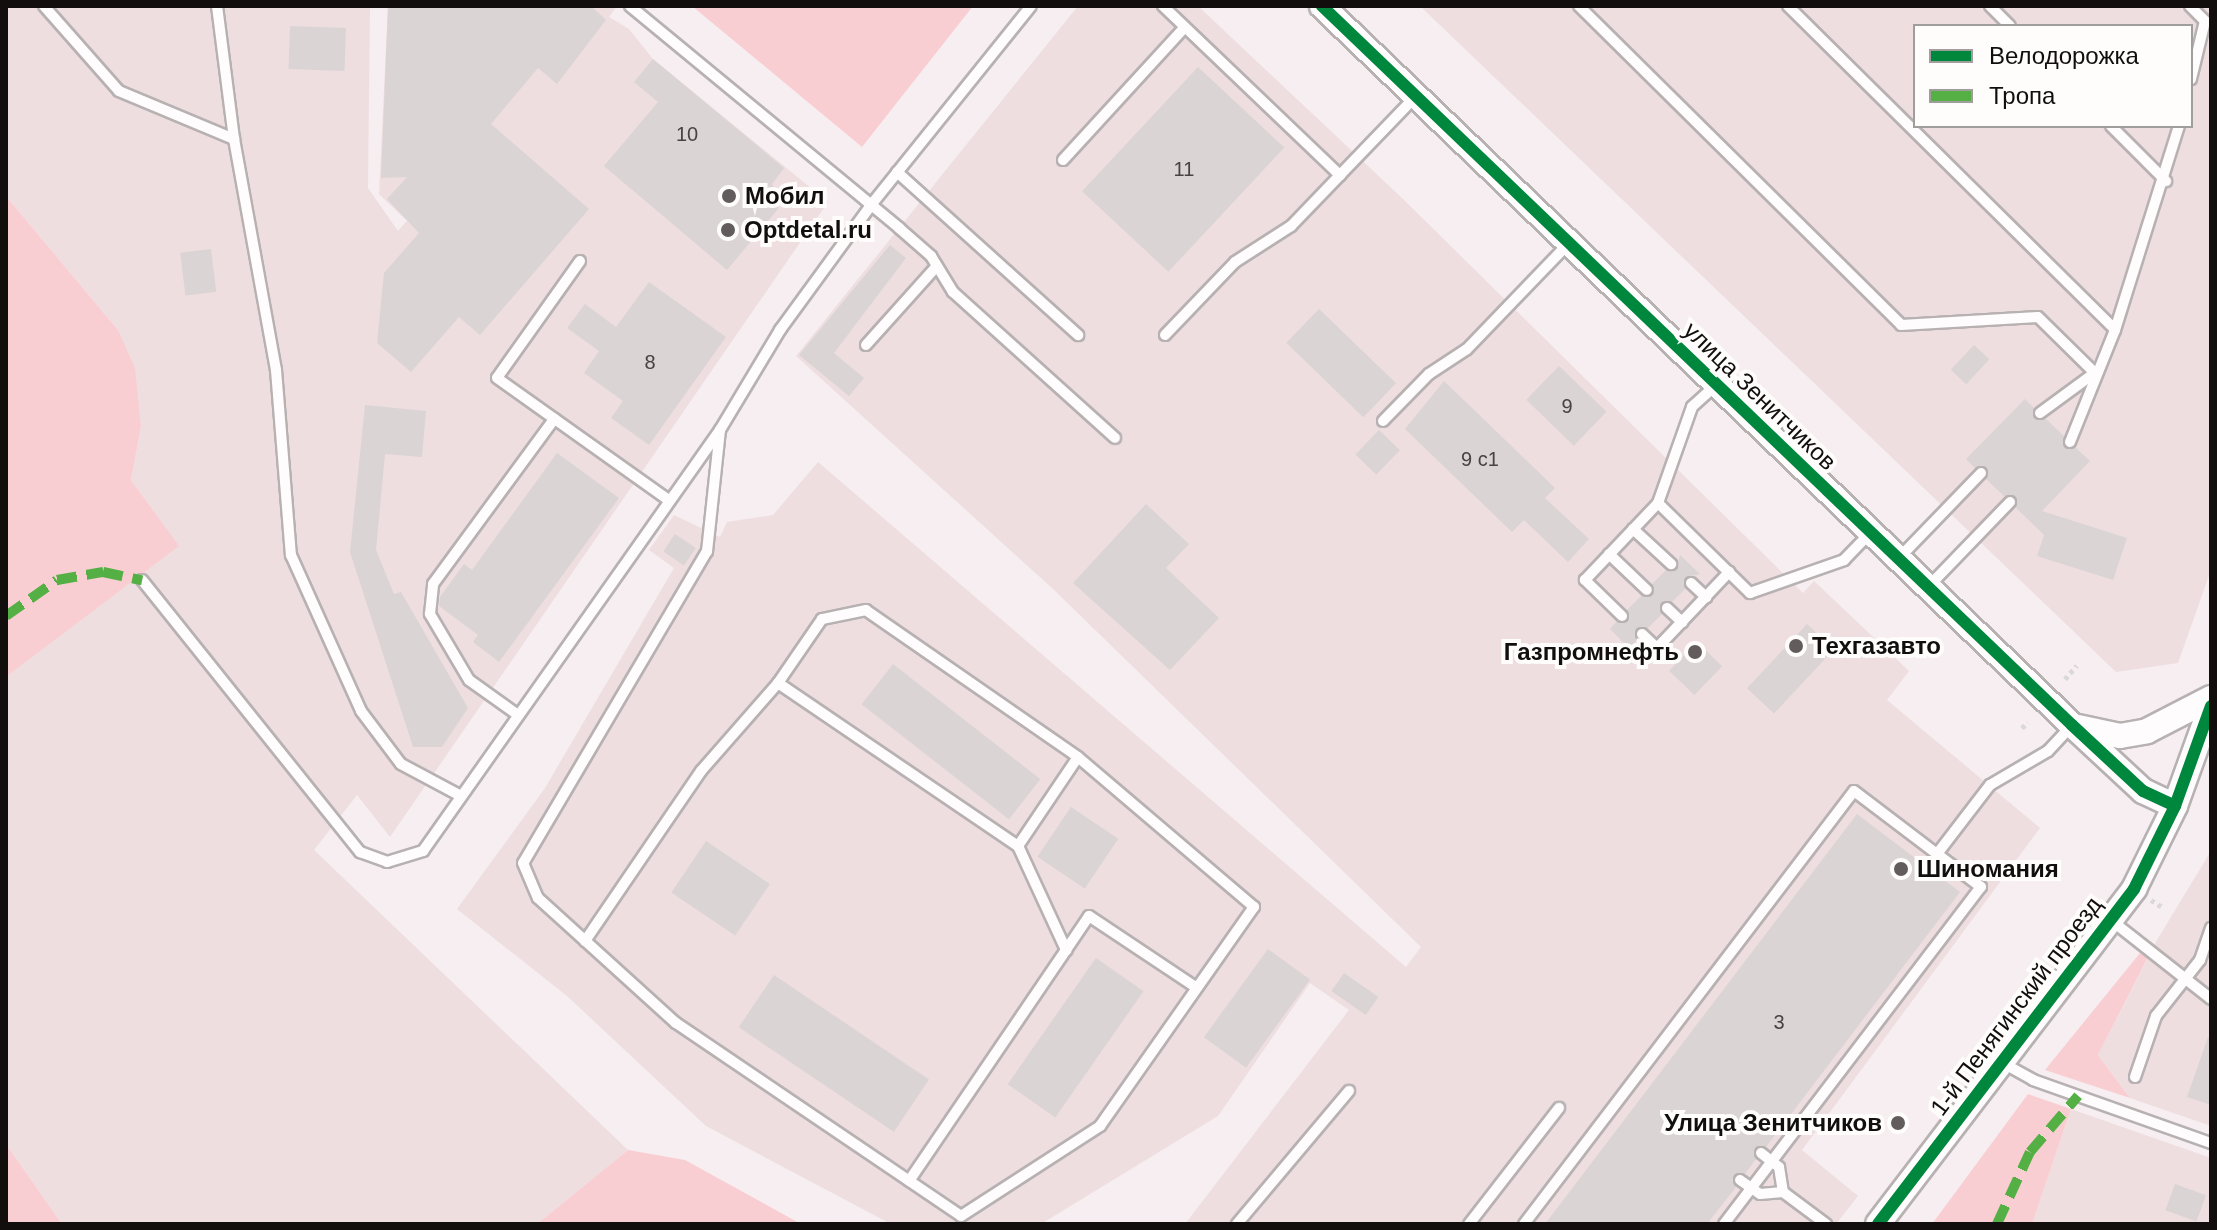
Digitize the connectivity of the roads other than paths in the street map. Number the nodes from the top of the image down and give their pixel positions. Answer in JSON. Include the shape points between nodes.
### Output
{"nodes":[{"id":1,"x":44,"y":6,"type":"edge"},
{"id":2,"x":217,"y":6,"type":"edge"},
{"id":3,"x":630,"y":6,"type":"edge"},
{"id":4,"x":1031,"y":6,"type":"edge"},
{"id":5,"x":1163,"y":6,"type":"edge"},
{"id":6,"x":1322,"y":6,"type":"edge"},
{"id":7,"x":1579,"y":6,"type":"edge"},
{"id":8,"x":1788,"y":6,"type":"edge"},
{"id":9,"x":1990,"y":6,"type":"edge"},
{"id":10,"x":2190,"y":6,"type":"edge"},
{"id":11,"x":2210,"y":6,"type":"edge"},
{"id":12,"x":2205,"y":21,"type":"junction"},
{"id":13,"x":2008,"y":24,"type":"edge"},
{"id":14,"x":1185,"y":27,"type":"junction"},
{"id":15,"x":2193,"y":71,"type":"edge"},
{"id":16,"x":1416,"y":96,"type":"junction"},
{"id":17,"x":2113,"y":128,"type":"edge"},
{"id":18,"x":2179,"y":128,"type":"edge"},
{"id":19,"x":234,"y":139,"type":"junction"},
{"id":20,"x":1063,"y":160,"type":"dead end"},
{"id":21,"x":897,"y":172,"type":"junction"},
{"id":22,"x":1340,"y":175,"type":"junction"},
{"id":23,"x":2166,"y":181,"type":"junction"},
{"id":24,"x":871,"y":205,"type":"junction"},
{"id":25,"x":1569,"y":243,"type":"junction"},
{"id":26,"x":580,"y":261,"type":"dead end"},
{"id":27,"x":937,"y":266,"type":"junction"},
{"id":28,"x":2115,"y":330,"type":"junction"},
{"id":29,"x":1078,"y":335,"type":"dead end"},
{"id":30,"x":1165,"y":335,"type":"dead end"},
{"id":31,"x":866,"y":345,"type":"dead end"},
{"id":32,"x":2095,"y":373,"type":"junction"},
{"id":33,"x":1717,"y":384,"type":"junction"},
{"id":34,"x":2040,"y":413,"type":"dead end"},
{"id":35,"x":554,"y":419,"type":"junction"},
{"id":36,"x":1383,"y":421,"type":"dead end"},
{"id":37,"x":720,"y":430,"type":"junction"},
{"id":38,"x":1115,"y":438,"type":"dead end"},
{"id":39,"x":2070,"y":442,"type":"dead end"},
{"id":40,"x":1981,"y":473,"type":"dead end"},
{"id":41,"x":670,"y":501,"type":"junction"},
{"id":42,"x":2010,"y":502,"type":"dead end"},
{"id":43,"x":1658,"y":503,"type":"junction"},
{"id":44,"x":1633,"y":529,"type":"junction"},
{"id":45,"x":1870,"y":533,"type":"junction"},
{"id":46,"x":1609,"y":554,"type":"junction"},
{"id":47,"x":1897,"y":559,"type":"junction"},
{"id":48,"x":1671,"y":564,"type":"dead end"},
{"id":49,"x":1729,"y":572,"type":"junction"},
{"id":50,"x":142,"y":580,"type":"dead end"},
{"id":51,"x":1691,"y":583,"type":"dead end"},
{"id":52,"x":1927,"y":587,"type":"junction"},
{"id":53,"x":1647,"y":590,"type":"dead end"},
{"id":54,"x":1706,"y":597,"type":"junction"},
{"id":55,"x":1667,"y":608,"type":"dead end"},
{"id":56,"x":1622,"y":616,"type":"dead end"},
{"id":57,"x":1682,"y":622,"type":"junction"},
{"id":58,"x":1642,"y":634,"type":"dead end"},
{"id":59,"x":778,"y":683,"type":"junction"},
{"id":60,"x":2211,"y":698,"type":"edge"},
{"id":61,"x":2211,"y":706,"type":"edge"},
{"id":62,"x":518,"y":715,"type":"junction"},
{"id":63,"x":2072,"y":725,"type":"junction"},
{"id":64,"x":1078,"y":757,"type":"junction"},
{"id":65,"x":461,"y":796,"type":"junction"},
{"id":66,"x":2175,"y":806,"type":"junction"},
{"id":67,"x":1018,"y":846,"type":"junction"},
{"id":68,"x":1937,"y":854,"type":"junction"},
{"id":69,"x":2110,"y":920,"type":"junction"},
{"id":70,"x":2211,"y":928,"type":"edge"},
{"id":71,"x":585,"y":941,"type":"junction"},
{"id":72,"x":1066,"y":950,"type":"junction"},
{"id":73,"x":2185,"y":978,"type":"junction"},
{"id":74,"x":1194,"y":986,"type":"junction"},
{"id":75,"x":2211,"y":999,"type":"edge"},
{"id":76,"x":1999,"y":1061,"type":"junction"},
{"id":77,"x":2135,"y":1077,"type":"dead end"},
{"id":78,"x":1349,"y":1091,"type":"dead end"},
{"id":79,"x":1559,"y":1108,"type":"dead end"},
{"id":80,"x":2211,"y":1143,"type":"edge"},
{"id":81,"x":1761,"y":1153,"type":"dead end"},
{"id":82,"x":1772,"y":1161,"type":"junction"},
{"id":83,"x":1740,"y":1180,"type":"dead end"},
{"id":84,"x":909,"y":1181,"type":"junction"},
{"id":85,"x":1751,"y":1188,"type":"junction"},
{"id":86,"x":1783,"y":1192,"type":"junction"},
{"id":87,"x":1237,"y":1224,"type":"edge"},
{"id":88,"x":1469,"y":1224,"type":"edge"},
{"id":89,"x":1524,"y":1224,"type":"edge"},
{"id":90,"x":1724,"y":1224,"type":"edge"},
{"id":91,"x":1826,"y":1224,"type":"edge"},
{"id":92,"x":1878,"y":1224,"type":"edge"}],
"edges":[{"from":1,"to":19,"type":"lane","via":[[119,91]]},
{"from":2,"to":19,"type":"lane"},
{"from":3,"to":24,"type":"lane"},
{"from":4,"to":21,"type":"lane"},
{"from":5,"to":14,"type":"lane"},
{"from":6,"to":16,"type":"street","name":"улица Зенитчиков"},
{"from":7,"to":32,"type":"lane","via":[[1901,325],[2038,317]]},
{"from":8,"to":28,"type":"lane"},
{"from":9,"to":13,"type":"lane"},
{"from":10,"to":12,"type":"lane"},
{"from":11,"to":12,"type":"lane"},
{"from":12,"to":15,"type":"lane"},
{"from":14,"to":20,"type":"lane"},
{"from":14,"to":22,"type":"lane"},
{"from":16,"to":22,"type":"lane"},
{"from":16,"to":25,"type":"street","name":"улица Зенитчиков"},
{"from":17,"to":23,"type":"lane"},
{"from":18,"to":23,"type":"lane"},
{"from":19,"to":65,"type":"lane","via":[[276,370],[291,555],[361,711],[401,764]]},
{"from":21,"to":24,"type":"lane"},
{"from":21,"to":29,"type":"lane"},
{"from":22,"to":30,"type":"lane","via":[[1291,226],[1235,262]]},
{"from":23,"to":28,"type":"lane"},
{"from":24,"to":27,"type":"lane"},
{"from":24,"to":37,"type":"lane","via":[[780,330]]},
{"from":25,"to":33,"type":"street","name":"улица Зенитчиков"},
{"from":25,"to":36,"type":"lane","via":[[1467,349],[1429,374]]},
{"from":26,"to":35,"type":"lane","via":[[497,378]]},
{"from":27,"to":31,"type":"lane"},
{"from":27,"to":38,"type":"lane","via":[[953,292]]},
{"from":28,"to":32,"type":"lane"},
{"from":32,"to":34,"type":"lane"},
{"from":32,"to":39,"type":"lane"},
{"from":33,"to":43,"type":"lane","via":[[1692,407]]},
{"from":33,"to":45,"type":"street","name":"улица Зенитчиков"},
{"from":35,"to":41,"type":"lane"},
{"from":35,"to":62,"type":"lane","via":[[433,584],[430,614],[469,680]]},
{"from":37,"to":41,"type":"lane"},
{"from":37,"to":71,"type":"lane","via":[[707,551],[523,863],[538,898]]},
{"from":40,"to":47,"type":"lane"},
{"from":41,"to":62,"type":"lane"},
{"from":42,"to":52,"type":"lane"},
{"from":43,"to":44,"type":"lane"},
{"from":43,"to":49,"type":"lane"},
{"from":44,"to":46,"type":"lane"},
{"from":44,"to":48,"type":"lane"},
{"from":45,"to":47,"type":"street","name":"улица Зенитчиков"},
{"from":45,"to":49,"type":"lane","via":[[1844,560],[1750,593]]},
{"from":46,"to":53,"type":"lane"},
{"from":46,"to":56,"type":"lane","via":[[1585,580]]},
{"from":47,"to":52,"type":"street","name":"улица Зенитчиков"},
{"from":49,"to":54,"type":"lane"},
{"from":50,"to":65,"type":"lane","via":[[360,852],[387,862],[423,851]]},
{"from":51,"to":54,"type":"lane"},
{"from":52,"to":63,"type":"street","name":"улица Зенитчиков"},
{"from":54,"to":57,"type":"lane"},
{"from":55,"to":57,"type":"lane"},
{"from":57,"to":58,"type":"lane","via":[[1657,648]]},
{"from":59,"to":64,"type":"lane","via":[[822,619],[866,610]]},
{"from":59,"to":67,"type":"lane"},
{"from":59,"to":71,"type":"lane","via":[[701,771]]},
{"from":60,"to":63,"type":"street","via":[[2147,731],[2120,736]]},
{"from":61,"to":66,"type":"street","name":"1-й Пенягинский проезд"},
{"from":62,"to":65,"type":"lane"},
{"from":63,"to":66,"type":"street","name":"улица Зенитчиков","via":[[2143,791]]},
{"from":63,"to":68,"type":"lane","via":[[2048,751],[1990,785]]},
{"from":64,"to":67,"type":"lane"},
{"from":64,"to":74,"type":"lane","via":[[1254,907]]},
{"from":66,"to":69,"type":"street","name":"1-й Пенягинский проезд","via":[[2150,862]]},
{"from":67,"to":72,"type":"lane"},
{"from":68,"to":82,"type":"lane","via":[[1981,887]]},
{"from":68,"to":89,"type":"lane","via":[[1854,791]]},
{"from":69,"to":73,"type":"lane"},
{"from":69,"to":76,"type":"street","name":"1-й Пенягинский проезд"},
{"from":70,"to":73,"type":"lane","via":[[2200,960]]},
{"from":71,"to":84,"type":"lane","via":[[676,1023]]},
{"from":72,"to":74,"type":"lane","via":[[1089,916]]},
{"from":72,"to":84,"type":"lane"},
{"from":73,"to":75,"type":"lane"},
{"from":73,"to":77,"type":"lane","via":[[2156,1016]]},
{"from":74,"to":84,"type":"lane","via":[[1100,1126],[961,1216]]},
{"from":76,"to":80,"type":"lane","via":[[2033,1080]]},
{"from":76,"to":92,"type":"street","name":"1-й Пенягинский проезд"},
{"from":78,"to":87,"type":"lane"},
{"from":79,"to":88,"type":"lane"},
{"from":81,"to":82,"type":"lane"},
{"from":82,"to":85,"type":"lane"},
{"from":82,"to":86,"type":"lane","via":[[1779,1167]]},
{"from":83,"to":85,"type":"lane"},
{"from":85,"to":86,"type":"lane","via":[[1760,1194]]},
{"from":85,"to":90,"type":"lane"},
{"from":86,"to":91,"type":"lane"}]}
